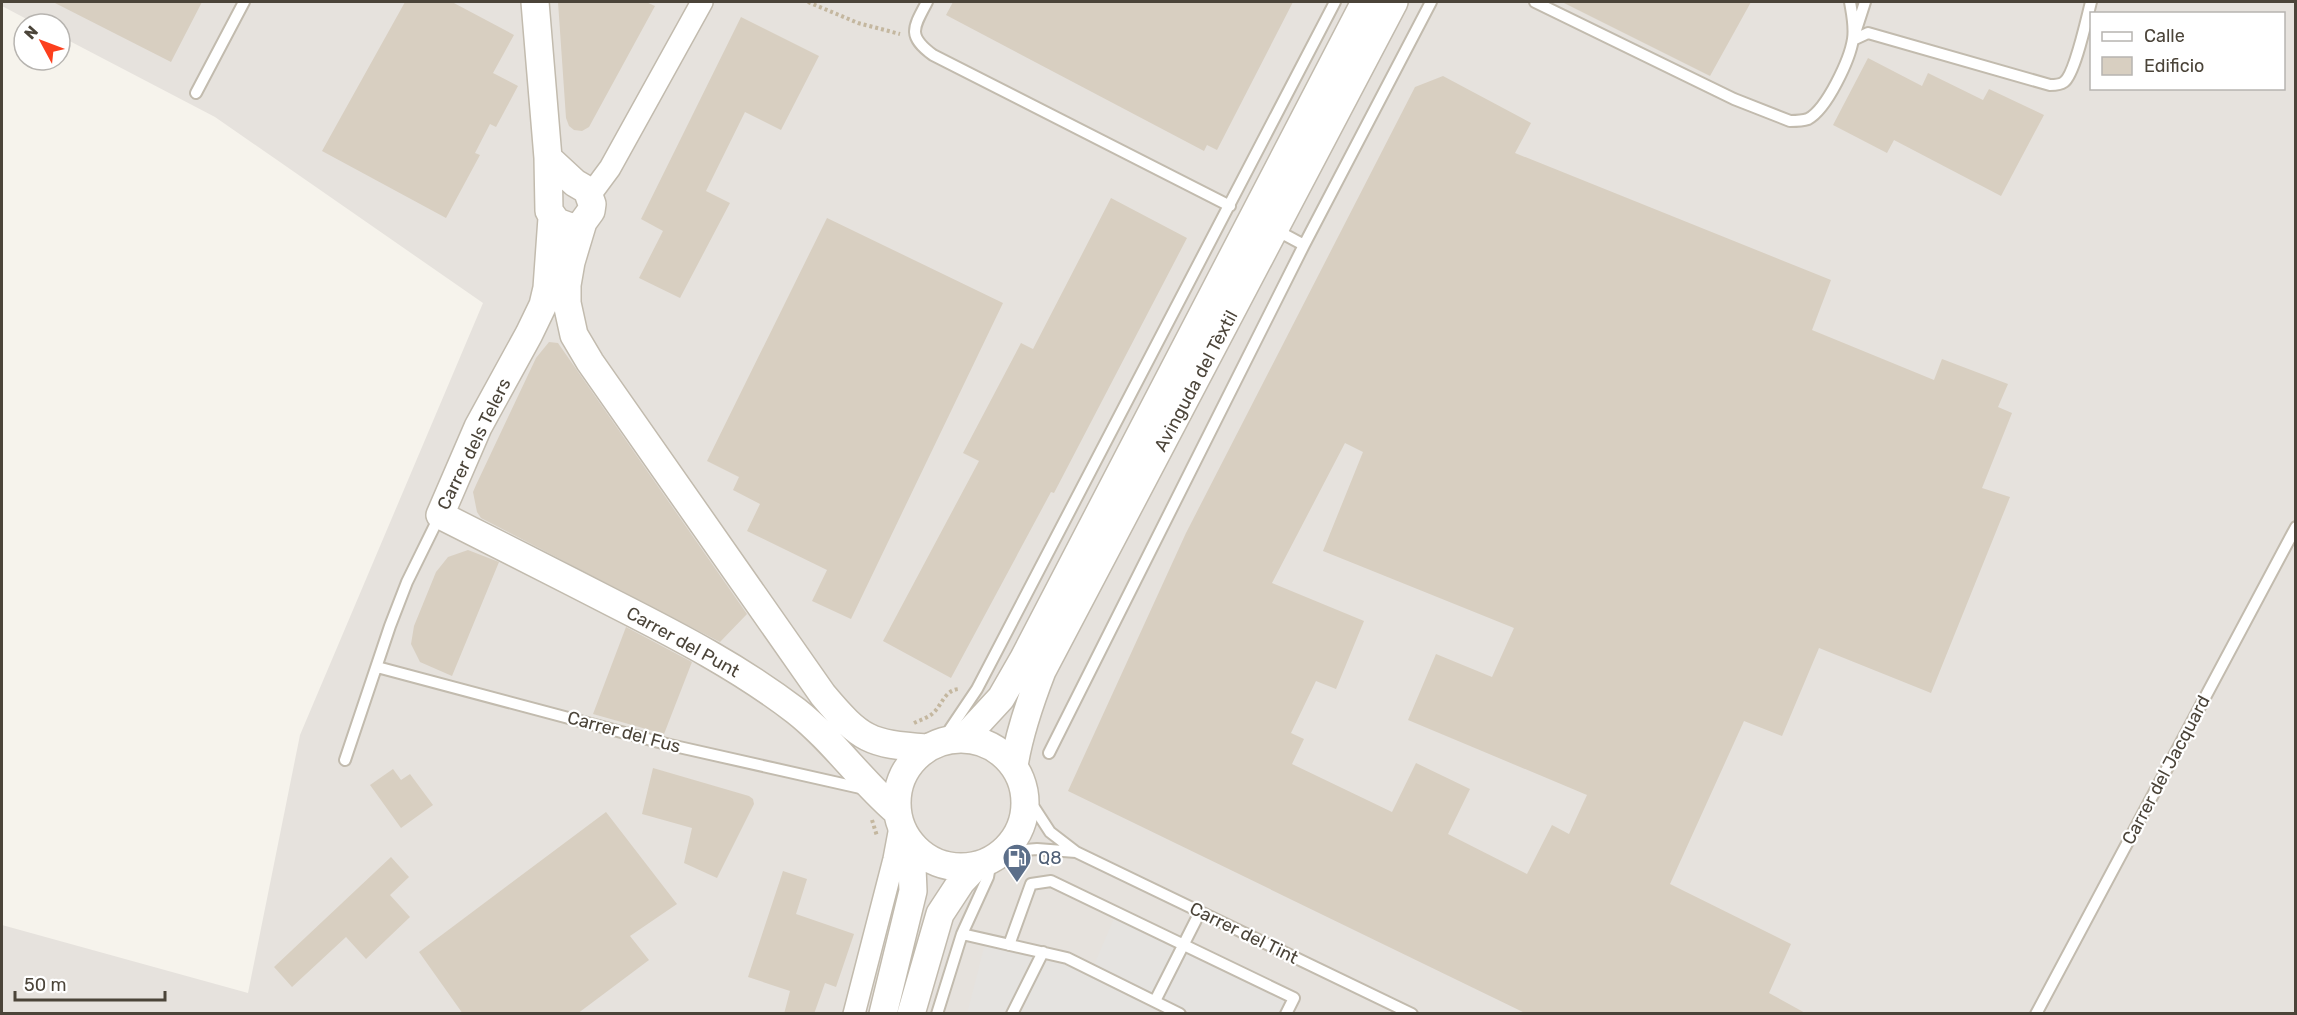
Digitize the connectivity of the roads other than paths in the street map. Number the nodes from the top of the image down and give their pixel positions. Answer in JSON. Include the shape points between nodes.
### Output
{"nodes":[{"id":1,"x":244,"y":2,"type":"edge"},
{"id":2,"x":534,"y":2,"type":"edge"},
{"id":3,"x":702,"y":2,"type":"edge"},
{"id":4,"x":927,"y":2,"type":"edge"},
{"id":5,"x":1335,"y":2,"type":"edge"},
{"id":6,"x":1365,"y":2,"type":"edge"},
{"id":7,"x":1394,"y":2,"type":"edge"},
{"id":8,"x":1431,"y":2,"type":"edge"},
{"id":9,"x":1535,"y":2,"type":"edge"},
{"id":10,"x":1850,"y":2,"type":"edge"},
{"id":11,"x":1865,"y":2,"type":"edge"},
{"id":12,"x":2091,"y":2,"type":"edge"},
{"id":13,"x":1853,"y":40,"type":"junction"},
{"id":14,"x":196,"y":93,"type":"dead end"},
{"id":15,"x":548,"y":158,"type":"junction"},
{"id":16,"x":583,"y":189,"type":"junction"},
{"id":17,"x":1230,"y":206,"type":"junction"},
{"id":18,"x":551,"y":207,"type":"junction"},
{"id":19,"x":583,"y":222,"type":"junction"},
{"id":20,"x":1276,"y":230,"type":"junction"},
{"id":21,"x":1304,"y":245,"type":"junction"},
{"id":22,"x":529,"y":334,"type":"junction"},
{"id":23,"x":574,"y":335,"type":"junction"},
{"id":24,"x":440,"y":515,"type":"junction"},
{"id":25,"x":2295,"y":527,"type":"edge"},
{"id":26,"x":377,"y":667,"type":"junction"},
{"id":27,"x":945,"y":742,"type":"junction"},
{"id":28,"x":1049,"y":753,"type":"dead end"},
{"id":29,"x":345,"y":760,"type":"dead end"},
{"id":30,"x":1014,"y":766,"type":"junction"},
{"id":31,"x":873,"y":791,"type":"junction"},
{"id":32,"x":1024,"y":792,"type":"junction"},
{"id":33,"x":902,"y":827,"type":"junction"},
{"id":34,"x":1076,"y":852,"type":"junction"},
{"id":35,"x":990,"y":860,"type":"junction"},
{"id":36,"x":1200,"y":912,"type":"junction"},
{"id":37,"x":962,"y":934,"type":"junction"},
{"id":38,"x":1009,"y":945,"type":"junction"},
{"id":39,"x":1183,"y":946,"type":"junction"},
{"id":40,"x":1042,"y":952,"type":"junction"},
{"id":41,"x":1155,"y":1001,"type":"junction"},
{"id":42,"x":854,"y":1014,"type":"edge"},
{"id":43,"x":883,"y":1014,"type":"edge"},
{"id":44,"x":911,"y":1014,"type":"edge"},
{"id":45,"x":937,"y":1014,"type":"edge"},
{"id":46,"x":1012,"y":1014,"type":"edge"},
{"id":47,"x":1180,"y":1014,"type":"edge"},
{"id":48,"x":1286,"y":1014,"type":"edge"},
{"id":49,"x":1412,"y":1014,"type":"edge"},
{"id":50,"x":2037,"y":1014,"type":"edge"}],
"edges":[{"from":1,"to":14,"type":"lane"},
{"from":2,"to":15,"type":"street","name":"Carrer dels Telers"},
{"from":3,"to":16,"type":"street","via":[[610,168]]},
{"from":4,"to":17,"type":"lane","via":[[914,37],[933,55]]},
{"from":5,"to":17,"type":"lane"},
{"from":6,"to":27,"type":"street","name":"Avinguda del Tèxtil","via":[[1024,658],[1001,698]]},
{"from":7,"to":20,"type":"street","name":"Avinguda del Tèxtil"},
{"from":8,"to":21,"type":"lane"},
{"from":9,"to":13,"type":"lane","via":[[1734,99],[1790,121],[1807,119],[1822,106],[1838,79]]},
{"from":10,"to":13,"type":"lane"},
{"from":11,"to":13,"type":"lane"},
{"from":12,"to":13,"type":"lane","via":[[2072,69],[2058,85],[1868,33]]},
{"from":15,"to":16,"type":"street"},
{"from":15,"to":18,"type":"street","name":"Carrer dels Telers"},
{"from":16,"to":18,"type":"street","via":[[560,185]]},
{"from":16,"to":19,"type":"street","via":[[592,204]]},
{"from":17,"to":27,"type":"lane","via":[[977,689]]},
{"from":18,"to":19,"type":"street","via":[[563,225]]},
{"from":18,"to":22,"type":"street","name":"Carrer dels Telers","via":[[547,288]]},
{"from":19,"to":23,"type":"street","via":[[567,285]]},
{"from":20,"to":21,"type":"lane"},
{"from":20,"to":30,"type":"street","name":"Avinguda del Tèxtil","via":[[1042,671]]},
{"from":21,"to":28,"type":"lane"},
{"from":22,"to":23,"type":"street","via":[[553,325]]},
{"from":22,"to":24,"type":"street","name":"Carrer dels Telers","via":[[478,427]]},
{"from":23,"to":27,"type":"street","via":[[845,722],[860,734],[888,745]]},
{"from":24,"to":26,"type":"lane","name":"Carrer dels Telers","via":[[407,582]]},
{"from":24,"to":31,"type":"street","name":"Carrer del Punt","via":[[717,658],[798,712]]},
{"from":25,"to":50,"type":"lane","name":"Carrer del Jacquard"},
{"from":26,"to":29,"type":"lane","name":"Carrer dels Telers"},
{"from":26,"to":31,"type":"lane","name":"Carrer del Fus","via":[[670,745]]},
{"from":27,"to":30,"type":"street","via":[[992,746]]},
{"from":27,"to":33,"type":"street","via":[[913,760],[903,775],[897,792]]},
{"from":30,"to":32,"type":"street"},
{"from":31,"to":33,"type":"street","name":"Carrer del Punt"},
{"from":32,"to":34,"type":"lane","via":[[1050,832]]},
{"from":32,"to":35,"type":"street","via":[[1022,825],[1014,840]]},
{"from":33,"to":35,"type":"street","via":[[924,856],[940,865],[958,868]]},
{"from":33,"to":42,"type":"street"},
{"from":33,"to":43,"type":"street","via":[[913,891]]},
{"from":34,"to":35,"type":"lane","via":[[1037,849]]},
{"from":34,"to":36,"type":"lane","name":"Carrer del Tint"},
{"from":35,"to":37,"type":"lane","via":[[988,877]]},
{"from":35,"to":44,"type":"street","via":[[961,882],[940,914]]},
{"from":36,"to":39,"type":"lane"},
{"from":36,"to":49,"type":"lane","name":"Carrer del Tint"},
{"from":37,"to":38,"type":"lane"},
{"from":37,"to":45,"type":"lane"},
{"from":38,"to":39,"type":"lane","via":[[1031,884],[1051,881]]},
{"from":38,"to":40,"type":"lane"},
{"from":39,"to":41,"type":"lane"},
{"from":39,"to":48,"type":"lane","via":[[1294,998]]},
{"from":40,"to":41,"type":"lane","via":[[1067,958]]},
{"from":40,"to":46,"type":"lane"},
{"from":41,"to":47,"type":"lane"}]}
